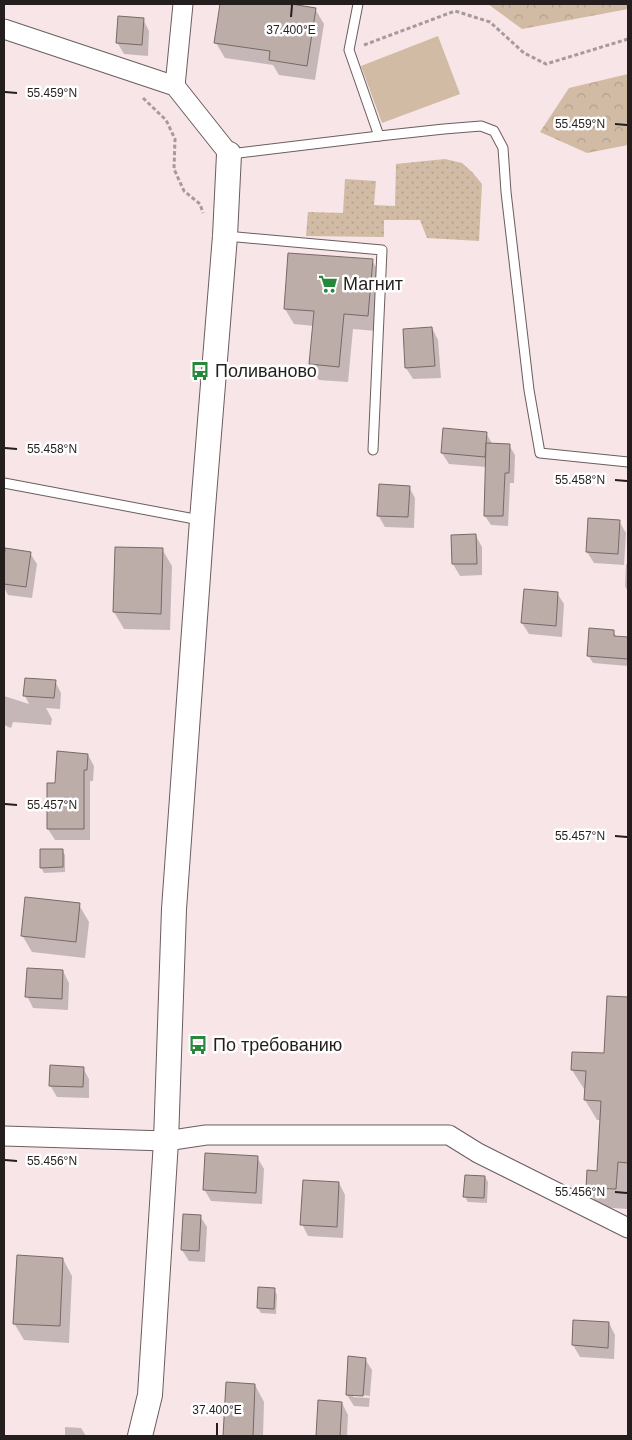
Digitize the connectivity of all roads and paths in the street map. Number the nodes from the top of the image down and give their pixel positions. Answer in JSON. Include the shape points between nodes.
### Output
{"nodes":[{"id":1,"x":184,"y":4,"type":"edge"},
{"id":2,"x":358,"y":4,"type":"edge"},
{"id":3,"x":4,"y":29,"type":"edge"},
{"id":4,"x":628,"y":39,"type":"edge"},
{"id":5,"x":349,"y":50,"type":"junction"},
{"id":6,"x":175,"y":86,"type":"junction"},
{"id":7,"x":138,"y":92,"type":"dead end"},
{"id":8,"x":379,"y":136,"type":"junction"},
{"id":9,"x":230,"y":154,"type":"junction"},
{"id":10,"x":205,"y":220,"type":"dead end"},
{"id":11,"x":225,"y":236,"type":"junction"},
{"id":12,"x":373,"y":450,"type":"dead end"},
{"id":13,"x":628,"y":462,"type":"edge"},
{"id":14,"x":4,"y":483,"type":"edge"},
{"id":15,"x":202,"y":520,"type":"junction"},
{"id":16,"x":4,"y":1136,"type":"edge"},
{"id":17,"x":166,"y":1142,"type":"junction"},
{"id":18,"x":628,"y":1228,"type":"edge"},
{"id":19,"x":140,"y":1436,"type":"edge"}],
"edges":[{"from":1,"to":6,"type":"street"},
{"from":2,"to":5,"type":"lane"},
{"from":3,"to":6,"type":"street"},
{"from":4,"to":5,"type":"path","via":[[546,64],[524,54],[490,22],[456,11]]},
{"from":5,"to":8,"type":"lane"},
{"from":6,"to":9,"type":"street"},
{"from":7,"to":10,"type":"path","via":[[166,120],[175,139],[174,169],[184,191],[200,204]]},
{"from":8,"to":9,"type":"lane"},
{"from":8,"to":13,"type":"lane","via":[[481,126],[494,131],[503,148],[529,390],[540,453]]},
{"from":9,"to":11,"type":"street"},
{"from":11,"to":12,"type":"lane","via":[[382,250]]},
{"from":11,"to":15,"type":"street"},
{"from":14,"to":15,"type":"lane"},
{"from":15,"to":17,"type":"street","via":[[174,910]]},
{"from":16,"to":17,"type":"street"},
{"from":17,"to":18,"type":"street","via":[[206,1135],[448,1135]]},
{"from":17,"to":19,"type":"street","via":[[150,1394]]}]}
